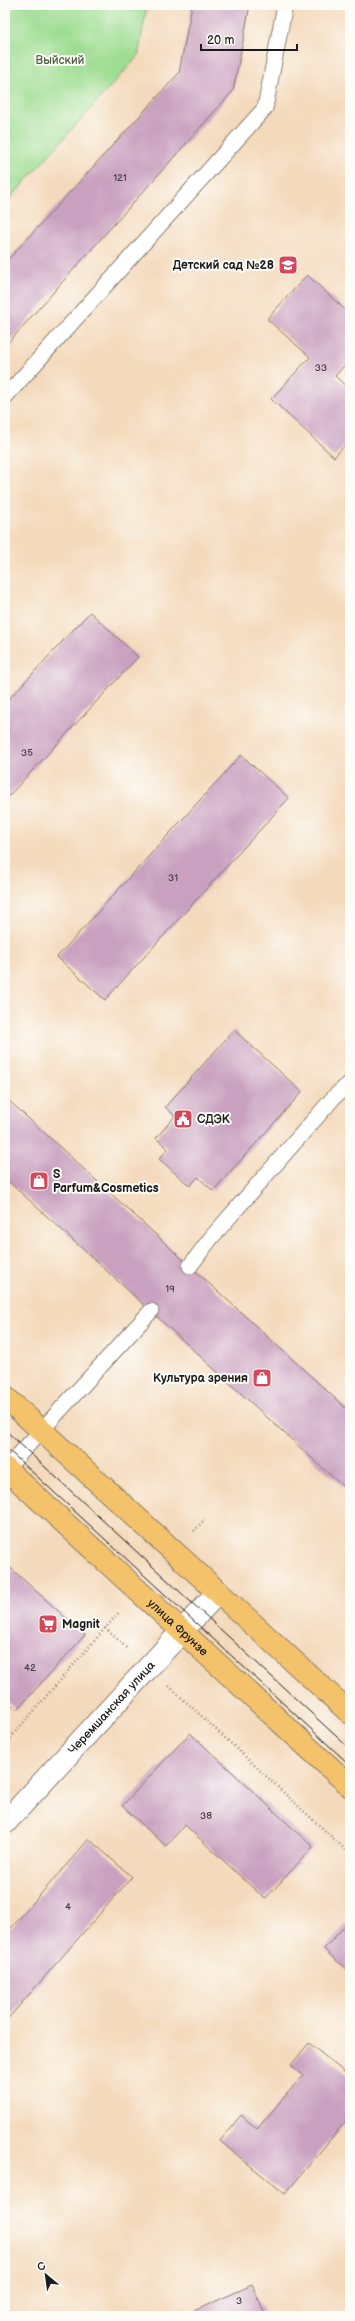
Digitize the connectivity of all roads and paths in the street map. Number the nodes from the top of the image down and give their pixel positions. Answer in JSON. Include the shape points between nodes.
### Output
{"nodes":[{"id":1,"x":285,"y":5,"type":"edge"},
{"id":2,"x":5,"y":397,"type":"edge"},
{"id":3,"x":350,"y":1083,"type":"edge"},
{"id":4,"x":190,"y":1266,"type":"dead end"},
{"id":5,"x":151,"y":1311,"type":"dead end"},
{"id":6,"x":5,"y":1397,"type":"edge"},
{"id":7,"x":42,"y":1430,"type":"junction"},
{"id":8,"x":6,"y":1468,"type":"edge"},
{"id":9,"x":205,"y":1519,"type":"dead end"},
{"id":10,"x":175,"y":1551,"type":"junction"},
{"id":11,"x":139,"y":1590,"type":"junction"},
{"id":12,"x":218,"y":1592,"type":"junction"},
{"id":13,"x":105,"y":1628,"type":"junction"},
{"id":14,"x":182,"y":1631,"type":"junction"},
{"id":15,"x":148,"y":1667,"type":"junction"},
{"id":16,"x":350,"y":1713,"type":"edge"},
{"id":17,"x":5,"y":1744,"type":"edge"},
{"id":18,"x":350,"y":1786,"type":"edge"},
{"id":19,"x":5,"y":1823,"type":"edge"},
{"id":20,"x":350,"y":1854,"type":"edge"}],
"edges":[{"from":1,"to":2,"type":"lane","via":[[265,108]]},
{"from":3,"to":4,"type":"lane","via":[[335,1096],[211,1238]]},
{"from":5,"to":7,"type":"lane"},
{"from":6,"to":7,"type":"main road"},
{"from":7,"to":8,"type":"lane"},
{"from":7,"to":10,"type":"main road"},
{"from":8,"to":11,"type":"main road","name":"улица Фрунзе"},
{"from":9,"to":10,"type":"path"},
{"from":10,"to":12,"type":"main road"},
{"from":11,"to":13,"type":"path"},
{"from":11,"to":14,"type":"main road","name":"улица Фрунзе"},
{"from":12,"to":14,"type":"street","name":"Черемшанская улица"},
{"from":12,"to":16,"type":"main road"},
{"from":13,"to":15,"type":"path"},
{"from":13,"to":17,"type":"path"},
{"from":14,"to":15,"type":"street","name":"Черемшанская улица"},
{"from":14,"to":18,"type":"main road","name":"улица Фрунзе"},
{"from":15,"to":19,"type":"street","name":"Черемшанская улица"},
{"from":15,"to":20,"type":"path"}]}
